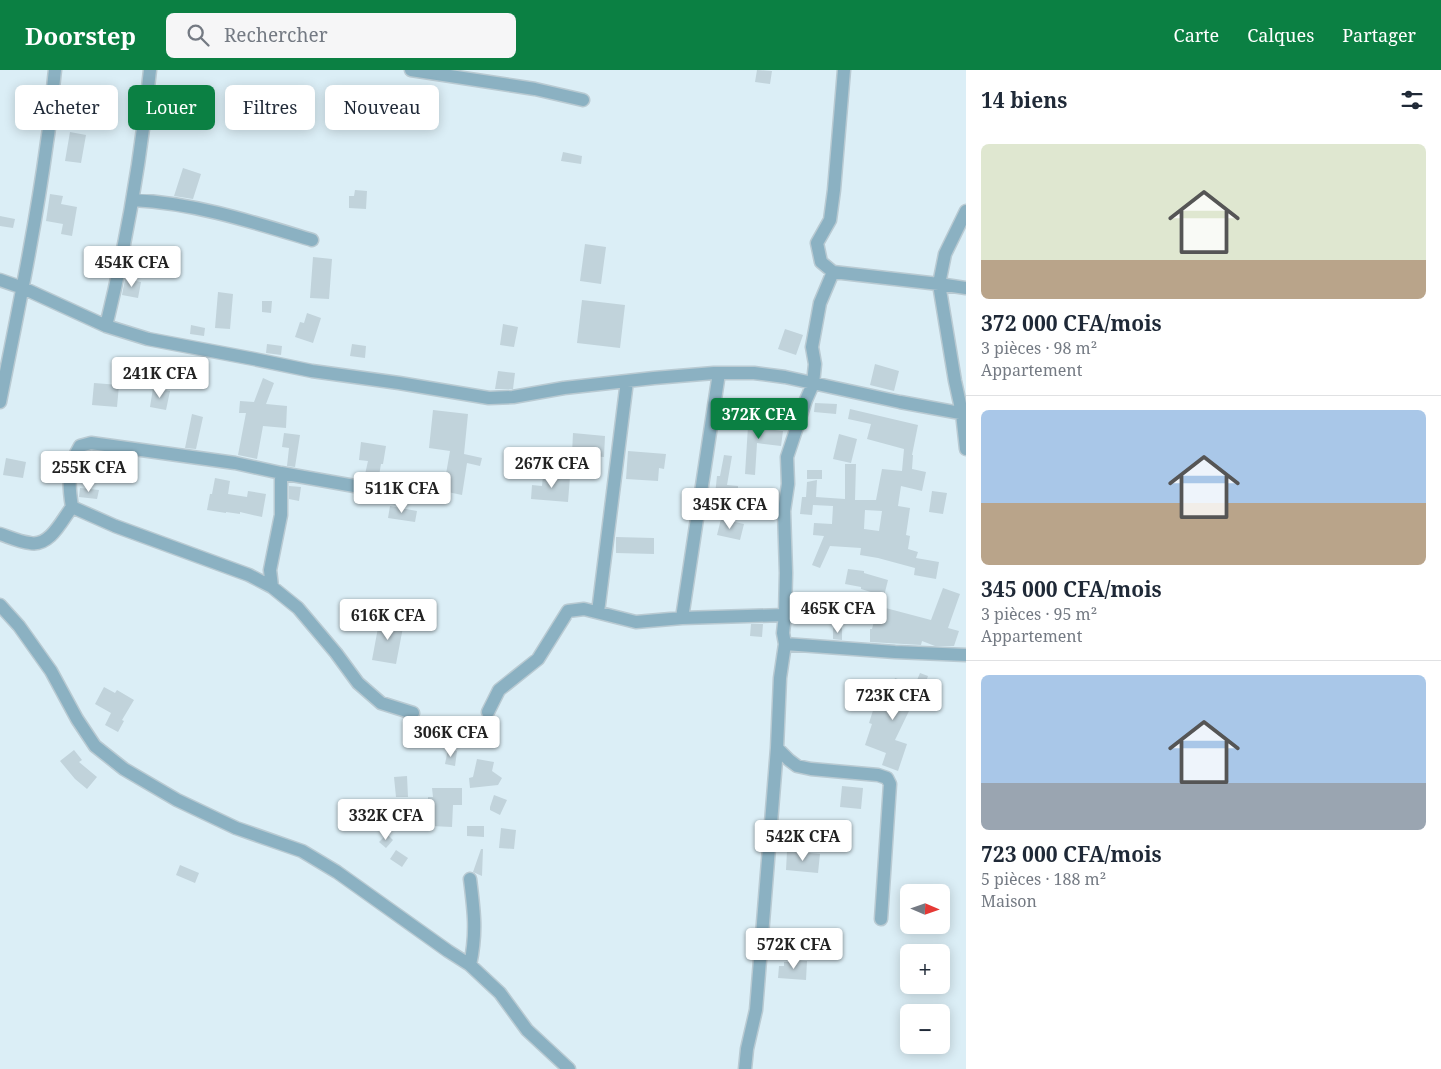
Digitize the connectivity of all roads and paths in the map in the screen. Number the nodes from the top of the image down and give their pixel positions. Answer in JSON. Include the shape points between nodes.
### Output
{"nodes":[{"id":1,"x":55,"y":70,"type":"edge"},
{"id":2,"x":150,"y":70,"type":"edge"},
{"id":3,"x":411,"y":70,"type":"edge"},
{"id":4,"x":844,"y":70,"type":"edge"},
{"id":5,"x":583,"y":100,"type":"dead end"},
{"id":6,"x":133,"y":200,"type":"junction"},
{"id":7,"x":966,"y":211,"type":"edge"},
{"id":8,"x":312,"y":240,"type":"dead end"},
{"id":9,"x":833,"y":272,"type":"junction"},
{"id":10,"x":0,"y":280,"type":"edge"},
{"id":11,"x":939,"y":284,"type":"junction"},
{"id":12,"x":23,"y":288,"type":"junction"},
{"id":13,"x":966,"y":288,"type":"edge"},
{"id":14,"x":106,"y":326,"type":"junction"},
{"id":15,"x":720,"y":373,"type":"junction"},
{"id":16,"x":627,"y":381,"type":"junction"},
{"id":17,"x":813,"y":384,"type":"junction"},
{"id":18,"x":0,"y":402,"type":"edge"},
{"id":19,"x":964,"y":414,"type":"edge"},
{"id":20,"x":966,"y":449,"type":"edge"},
{"id":21,"x":281,"y":473,"type":"junction"},
{"id":22,"x":411,"y":496,"type":"dead end"},
{"id":23,"x":72,"y":507,"type":"junction"},
{"id":24,"x":0,"y":534,"type":"edge"},
{"id":25,"x":272,"y":587,"type":"junction"},
{"id":26,"x":0,"y":606,"type":"edge"},
{"id":27,"x":598,"y":612,"type":"junction"},
{"id":28,"x":785,"y":615,"type":"junction"},
{"id":29,"x":682,"y":618,"type":"junction"},
{"id":30,"x":785,"y":644,"type":"junction"},
{"id":31,"x":966,"y":655,"type":"edge"},
{"id":32,"x":488,"y":712,"type":"dead end"},
{"id":33,"x":413,"y":713,"type":"dead end"},
{"id":34,"x":777,"y":748,"type":"junction"},
{"id":35,"x":470,"y":879,"type":"dead end"},
{"id":36,"x":881,"y":919,"type":"dead end"},
{"id":37,"x":470,"y":964,"type":"junction"},
{"id":38,"x":569,"y":1069,"type":"edge"},
{"id":39,"x":745,"y":1069,"type":"edge"}],
"edges":[{"from":1,"to":12,"type":"street","via":[[48,140]]},
{"from":2,"to":6,"type":"street"},
{"from":3,"to":5,"type":"street","via":[[535,89]]},
{"from":4,"to":9,"type":"street","via":[[830,220],[817,243],[821,262]]},
{"from":6,"to":8,"type":"street","via":[[158,201],[211,211]]},
{"from":6,"to":14,"type":"street"},
{"from":7,"to":11,"type":"street","via":[[945,254]]},
{"from":9,"to":11,"type":"street"},
{"from":9,"to":17,"type":"street","via":[[820,303],[812,347],[815,364]]},
{"from":10,"to":12,"type":"street"},
{"from":11,"to":13,"type":"street"},
{"from":11,"to":19,"type":"street","via":[[955,381]]},
{"from":12,"to":14,"type":"street"},
{"from":12,"to":18,"type":"street"},
{"from":14,"to":16,"type":"street","via":[[148,339],[312,371],[489,398]]},
{"from":15,"to":16,"type":"street"},
{"from":15,"to":17,"type":"street","via":[[754,373]]},
{"from":15,"to":29,"type":"street"},
{"from":16,"to":27,"type":"street"},
{"from":17,"to":19,"type":"street"},
{"from":17,"to":28,"type":"street","via":[[787,457]]},
{"from":19,"to":20,"type":"street"},
{"from":21,"to":22,"type":"street"},
{"from":21,"to":23,"type":"street","via":[[235,463],[91,443],[80,446],[74,456],[68,487]]},
{"from":21,"to":25,"type":"street","via":[[280,515],[270,570]]},
{"from":23,"to":24,"type":"street","via":[[44,541],[32,544]]},
{"from":23,"to":25,"type":"street","via":[[249,575]]},
{"from":25,"to":33,"type":"street","via":[[298,608],[358,683],[381,703]]},
{"from":26,"to":37,"type":"street","via":[[20,626],[51,671],[95,746],[124,769],[177,800],[236,828],[302,852],[337,872]]},
{"from":27,"to":29,"type":"street","via":[[636,622]]},
{"from":27,"to":32,"type":"street","via":[[584,609],[568,611],[538,659],[499,690]]},
{"from":28,"to":29,"type":"street"},
{"from":28,"to":30,"type":"street"},
{"from":30,"to":31,"type":"street"},
{"from":30,"to":34,"type":"street"},
{"from":34,"to":36,"type":"street","via":[[797,766],[887,778],[890,784]]},
{"from":34,"to":39,"type":"street","via":[[756,1010]]},
{"from":35,"to":37,"type":"street","via":[[475,919]]},
{"from":37,"to":38,"type":"street","via":[[500,994],[527,1030]]}]}
